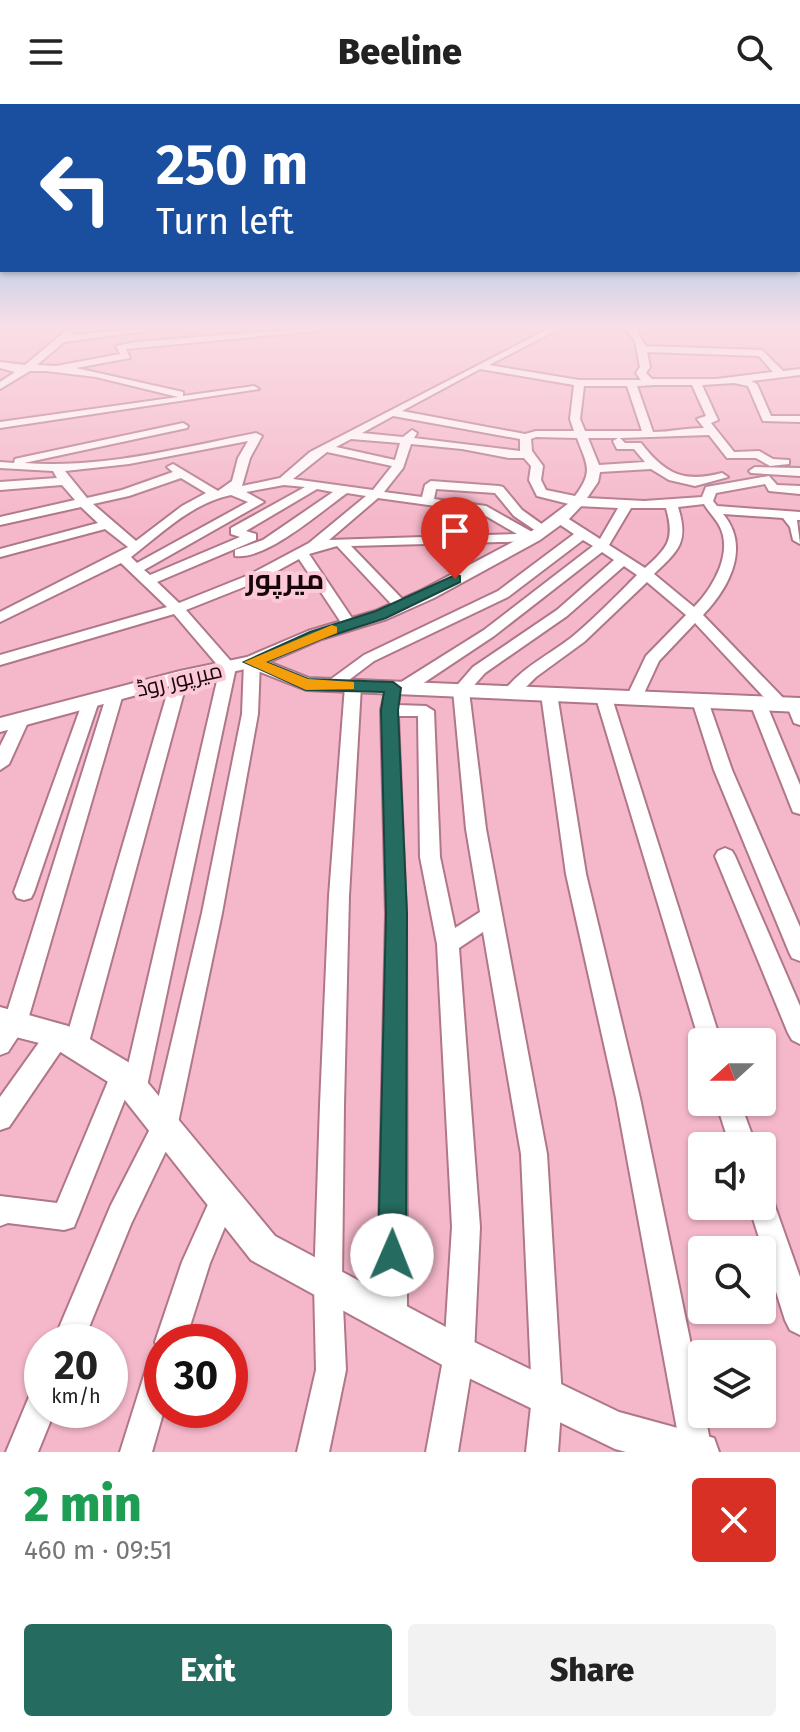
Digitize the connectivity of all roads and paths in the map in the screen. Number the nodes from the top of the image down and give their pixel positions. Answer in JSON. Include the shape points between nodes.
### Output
{"nodes":[{"id":1,"x":140,"y":392,"type":"edge"},
{"id":2,"x":170,"y":392,"type":"edge"},
{"id":3,"x":231,"y":392,"type":"edge"},
{"id":4,"x":432,"y":392,"type":"edge"},
{"id":5,"x":577,"y":392,"type":"edge"},
{"id":6,"x":635,"y":392,"type":"edge"},
{"id":7,"x":700,"y":392,"type":"edge"},
{"id":8,"x":755,"y":392,"type":"edge"},
{"id":9,"x":192,"y":397,"type":"junction"},
{"id":10,"x":393,"y":413,"type":"junction"},
{"id":11,"x":0,"y":414,"type":"edge"},
{"id":12,"x":424,"y":419,"type":"junction"},
{"id":13,"x":800,"y":419,"type":"edge"},
{"id":14,"x":0,"y":425,"type":"edge"},
{"id":15,"x":183,"y":426,"type":"dead end"},
{"id":16,"x":712,"y":432,"type":"junction"},
{"id":17,"x":580,"y":434,"type":"junction"},
{"id":18,"x":348,"y":435,"type":"junction"},
{"id":19,"x":616,"y":435,"type":"junction"},
{"id":20,"x":648,"y":435,"type":"junction"},
{"id":21,"x":525,"y":437,"type":"junction"},
{"id":22,"x":405,"y":441,"type":"junction"},
{"id":23,"x":326,"y":448,"type":"junction"},
{"id":24,"x":528,"y":454,"type":"junction"},
{"id":25,"x":155,"y":457,"type":"junction"},
{"id":26,"x":800,"y":461,"type":"edge"},
{"id":27,"x":398,"y":464,"type":"junction"},
{"id":28,"x":0,"y":465,"type":"edge"},
{"id":29,"x":652,"y":465,"type":"junction"},
{"id":30,"x":594,"y":469,"type":"junction"},
{"id":31,"x":800,"y":472,"type":"edge"},
{"id":32,"x":183,"y":473,"type":"junction"},
{"id":33,"x":61,"y":475,"type":"junction"},
{"id":34,"x":284,"y":481,"type":"junction"},
{"id":35,"x":315,"y":485,"type":"junction"},
{"id":36,"x":0,"y":486,"type":"edge"},
{"id":37,"x":345,"y":489,"type":"junction"},
{"id":38,"x":800,"y":490,"type":"edge"},
{"id":39,"x":221,"y":492,"type":"junction"},
{"id":40,"x":375,"y":493,"type":"junction"},
{"id":41,"x":428,"y":499,"type":"junction"},
{"id":42,"x":577,"y":502,"type":"junction"},
{"id":43,"x":88,"y":503,"type":"junction"},
{"id":44,"x":671,"y":505,"type":"junction"},
{"id":45,"x":710,"y":505,"type":"junction"},
{"id":46,"x":625,"y":507,"type":"junction"},
{"id":47,"x":794,"y":516,"type":"edge"},
{"id":48,"x":0,"y":521,"type":"edge"},
{"id":49,"x":107,"y":525,"type":"junction"},
{"id":50,"x":546,"y":528,"type":"junction"},
{"id":51,"x":584,"y":533,"type":"junction"},
{"id":52,"x":800,"y":540,"type":"edge"},
{"id":53,"x":340,"y":542,"type":"junction"},
{"id":54,"x":135,"y":546,"type":"junction"},
{"id":55,"x":602,"y":546,"type":"junction"},
{"id":56,"x":308,"y":550,"type":"junction"},
{"id":57,"x":0,"y":553,"type":"edge"},
{"id":58,"x":123,"y":557,"type":"junction"},
{"id":59,"x":624,"y":559,"type":"junction"},
{"id":60,"x":136,"y":569,"type":"junction"},
{"id":61,"x":647,"y":574,"type":"junction"},
{"id":62,"x":152,"y":584,"type":"junction"},
{"id":63,"x":401,"y":606,"type":"junction"},
{"id":64,"x":177,"y":609,"type":"junction"},
{"id":65,"x":693,"y":614,"type":"junction"},
{"id":66,"x":0,"y":618,"type":"edge"},
{"id":67,"x":349,"y":624,"type":"junction"},
{"id":68,"x":0,"y":660,"type":"edge"},
{"id":69,"x":252,"y":662,"type":"junction"},
{"id":70,"x":228,"y":667,"type":"junction"},
{"id":71,"x":180,"y":677,"type":"junction"},
{"id":72,"x":342,"y":686,"type":"junction"},
{"id":73,"x":461,"y":690,"type":"junction"},
{"id":74,"x":511,"y":692,"type":"junction"},
{"id":75,"x":115,"y":694,"type":"junction"},
{"id":76,"x":549,"y":694,"type":"junction"},
{"id":77,"x":395,"y":695,"type":"junction"},
{"id":78,"x":604,"y":698,"type":"junction"},
{"id":79,"x":634,"y":698,"type":"junction"},
{"id":80,"x":91,"y":701,"type":"junction"},
{"id":81,"x":700,"y":701,"type":"junction"},
{"id":82,"x":758,"y":703,"type":"junction"},
{"id":83,"x":794,"y":708,"type":"edge"},
{"id":84,"x":21,"y":720,"type":"junction"},
{"id":85,"x":0,"y":725,"type":"edge"},
{"id":86,"x":0,"y":764,"type":"edge"},
{"id":87,"x":800,"y":807,"type":"edge"},
{"id":88,"x":725,"y":856,"type":"dead end"},
{"id":89,"x":24,"y":892,"type":"dead end"},
{"id":90,"x":491,"y":916,"type":"junction"},
{"id":91,"x":448,"y":944,"type":"junction"},
{"id":92,"x":800,"y":952,"type":"edge"},
{"id":93,"x":705,"y":1028,"type":"edge"},
{"id":94,"x":5,"y":1029,"type":"edge"},
{"id":95,"x":800,"y":1033,"type":"edge"},
{"id":96,"x":67,"y":1040,"type":"junction"},
{"id":97,"x":128,"y":1083,"type":"junction"},
{"id":98,"x":0,"y":1118,"type":"edge"},
{"id":99,"x":164,"y":1128,"type":"junction"},
{"id":100,"x":223,"y":1200,"type":"junction"},
{"id":101,"x":0,"y":1213,"type":"edge"},
{"id":102,"x":767,"y":1220,"type":"edge"},
{"id":103,"x":328,"y":1284,"type":"junction"},
{"id":104,"x":392,"y":1318,"type":"junction"},
{"id":105,"x":800,"y":1320,"type":"edge"},
{"id":106,"x":76,"y":1324,"type":"edge"},
{"id":107,"x":176,"y":1324,"type":"edge"},
{"id":108,"x":459,"y":1354,"type":"junction"},
{"id":109,"x":547,"y":1397,"type":"junction"},
{"id":110,"x":144,"y":1426,"type":"edge"},
{"id":111,"x":32,"y":1428,"type":"edge"},
{"id":112,"x":615,"y":1441,"type":"edge"},
{"id":113,"x":22,"y":1452,"type":"edge"},
{"id":114,"x":136,"y":1452,"type":"edge"},
{"id":115,"x":313,"y":1452,"type":"edge"},
{"id":116,"x":442,"y":1452,"type":"edge"},
{"id":117,"x":542,"y":1452,"type":"edge"},
{"id":118,"x":699,"y":1452,"type":"edge"}],
"edges":[{"from":1,"to":11,"type":"street"},
{"from":2,"to":9,"type":"street"},
{"from":3,"to":9,"type":"street"},
{"from":4,"to":10,"type":"street"},
{"from":5,"to":17,"type":"street"},
{"from":6,"to":20,"type":"street"},
{"from":7,"to":16,"type":"street","via":[[713,420],[702,419]]},
{"from":8,"to":13,"type":"street","via":[[767,419]]},
{"from":9,"to":14,"type":"street"},
{"from":10,"to":12,"type":"street"},
{"from":10,"to":18,"type":"street"},
{"from":12,"to":21,"type":"street"},
{"from":12,"to":22,"type":"street"},
{"from":15,"to":28,"type":"street"},
{"from":16,"to":20,"type":"street"},
{"from":16,"to":26,"type":"street","via":[[731,456],[759,454],[770,463]]},
{"from":17,"to":19,"type":"street"},
{"from":17,"to":21,"type":"street"},
{"from":17,"to":30,"type":"street"},
{"from":18,"to":22,"type":"street"},
{"from":18,"to":23,"type":"street"},
{"from":19,"to":20,"type":"street"},
{"from":19,"to":29,"type":"street","via":[[621,447],[637,445]]},
{"from":21,"to":24,"type":"street"},
{"from":22,"to":24,"type":"street"},
{"from":22,"to":27,"type":"street"},
{"from":23,"to":27,"type":"street"},
{"from":23,"to":34,"type":"street"},
{"from":24,"to":42,"type":"street","via":[[537,466],[535,480],[541,493]]},
{"from":25,"to":32,"type":"street"},
{"from":25,"to":33,"type":"street"},
{"from":25,"to":39,"type":"street","via":[[256,436],[238,483]]},
{"from":27,"to":40,"type":"street"},
{"from":28,"to":33,"type":"street"},
{"from":29,"to":30,"type":"street"},
{"from":29,"to":31,"type":"street","via":[[672,480],[713,481],[742,471]]},
{"from":30,"to":42,"type":"street","name":"میرپور روڈ","via":[[592,482]]},
{"from":32,"to":39,"type":"street"},
{"from":32,"to":43,"type":"street"},
{"from":33,"to":36,"type":"street"},
{"from":33,"to":43,"type":"street"},
{"from":34,"to":35,"type":"street"},
{"from":34,"to":39,"type":"street"},
{"from":35,"to":37,"type":"street"},
{"from":35,"to":62,"type":"street","via":[[236,531],[251,537]]},
{"from":37,"to":40,"type":"street"},
{"from":37,"to":62,"type":"street","via":[[268,543]]},
{"from":38,"to":45,"type":"street","via":[[773,488],[769,480],[710,490]]},
{"from":39,"to":54,"type":"street","via":[[186,509]]},
{"from":39,"to":60,"type":"street","via":[[258,502]]},
{"from":40,"to":41,"type":"street"},
{"from":40,"to":56,"type":"street"},
{"from":41,"to":50,"type":"street"},
{"from":41,"to":50,"type":"street","via":[[431,485],[499,490],[518,513]]},
{"from":42,"to":46,"type":"street"},
{"from":42,"to":50,"type":"street","name":"میرپور روڈ"},
{"from":43,"to":48,"type":"street"},
{"from":43,"to":49,"type":"street"},
{"from":44,"to":45,"type":"street"},
{"from":44,"to":46,"type":"street"},
{"from":44,"to":61,"type":"street","via":[[678,527],[673,549]]},
{"from":45,"to":47,"type":"street"},
{"from":45,"to":65,"type":"street","via":[[727,526],[731,549],[710,599]]},
{"from":46,"to":55,"type":"street"},
{"from":47,"to":52,"type":"street"},
{"from":49,"to":54,"type":"street"},
{"from":49,"to":57,"type":"street"},
{"from":50,"to":51,"type":"street"},
{"from":50,"to":53,"type":"street"},
{"from":50,"to":63,"type":"street","name":"میرپور روڈ"},
{"from":51,"to":55,"type":"street"},
{"from":51,"to":72,"type":"street","via":[[503,594],[369,658]]},
{"from":53,"to":56,"type":"street"},
{"from":53,"to":63,"type":"street"},
{"from":54,"to":58,"type":"street"},
{"from":55,"to":59,"type":"street"},
{"from":55,"to":77,"type":"street","via":[[489,633]]},
{"from":56,"to":64,"type":"street"},
{"from":56,"to":67,"type":"street"},
{"from":58,"to":60,"type":"street"},
{"from":58,"to":66,"type":"street"},
{"from":59,"to":61,"type":"street"},
{"from":59,"to":73,"type":"street","via":[[562,613],[479,670]]},
{"from":60,"to":62,"type":"street"},
{"from":61,"to":65,"type":"street"},
{"from":61,"to":74,"type":"street","via":[[579,639]]},
{"from":62,"to":64,"type":"street"},
{"from":63,"to":67,"type":"street","name":"میرپور روڈ"},
{"from":64,"to":68,"type":"street"},
{"from":64,"to":70,"type":"street"},
{"from":65,"to":79,"type":"street","via":[[652,659]]},
{"from":65,"to":83,"type":"street"},
{"from":67,"to":69,"type":"street","name":"میرپور روڈ"},
{"from":69,"to":70,"type":"street","name":"میرپور روڈ"},
{"from":69,"to":72,"type":"street","via":[[306,684]]},
{"from":69,"to":99,"type":"street","via":[[247,730]]},
{"from":70,"to":71,"type":"street","name":"میرپور روڈ"},
{"from":70,"to":97,"type":"street"},
{"from":71,"to":75,"type":"street","name":"میرپور روڈ"},
{"from":71,"to":96,"type":"street"},
{"from":72,"to":77,"type":"street"},
{"from":72,"to":103,"type":"street"},
{"from":73,"to":74,"type":"street"},
{"from":73,"to":77,"type":"street"},
{"from":73,"to":90,"type":"street"},
{"from":74,"to":76,"type":"street"},
{"from":75,"to":80,"type":"street","name":"میرپور روڈ"},
{"from":75,"to":94,"type":"street"},
{"from":76,"to":78,"type":"street"},
{"from":76,"to":118,"type":"street","via":[[576,874],[628,1098]]},
{"from":77,"to":91,"type":"street","via":[[426,711],[430,857]]},
{"from":77,"to":104,"type":"street"},
{"from":78,"to":79,"type":"street"},
{"from":78,"to":93,"type":"street"},
{"from":79,"to":81,"type":"street"},
{"from":80,"to":84,"type":"street","name":"میرپور روڈ"},
{"from":80,"to":89,"type":"street"},
{"from":81,"to":82,"type":"street"},
{"from":81,"to":92,"type":"street","via":[[723,770]]},
{"from":82,"to":83,"type":"street"},
{"from":82,"to":87,"type":"street"},
{"from":84,"to":85,"type":"street","name":"میرپور روڈ"},
{"from":84,"to":86,"type":"street"},
{"from":88,"to":95,"type":"street"},
{"from":90,"to":91,"type":"street"},
{"from":90,"to":109,"type":"street","via":[[534,1154]]},
{"from":91,"to":108,"type":"street","via":[[466,1227]]},
{"from":94,"to":96,"type":"street"},
{"from":96,"to":97,"type":"street"},
{"from":96,"to":98,"type":"street"},
{"from":97,"to":99,"type":"street"},
{"from":97,"to":101,"type":"street","via":[[64,1217],[2,1209]]},
{"from":99,"to":100,"type":"street"},
{"from":99,"to":106,"type":"street"},
{"from":100,"to":103,"type":"street","via":[[263,1248]]},
{"from":100,"to":107,"type":"street"},
{"from":102,"to":105,"type":"street"},
{"from":103,"to":104,"type":"street"},
{"from":103,"to":115,"type":"street","via":[[331,1370]]},
{"from":104,"to":108,"type":"street"},
{"from":108,"to":109,"type":"street"},
{"from":108,"to":116,"type":"street"},
{"from":109,"to":112,"type":"street"},
{"from":109,"to":117,"type":"street"},
{"from":110,"to":114,"type":"street"},
{"from":111,"to":113,"type":"street"},
{"from":112,"to":118,"type":"street"}]}
